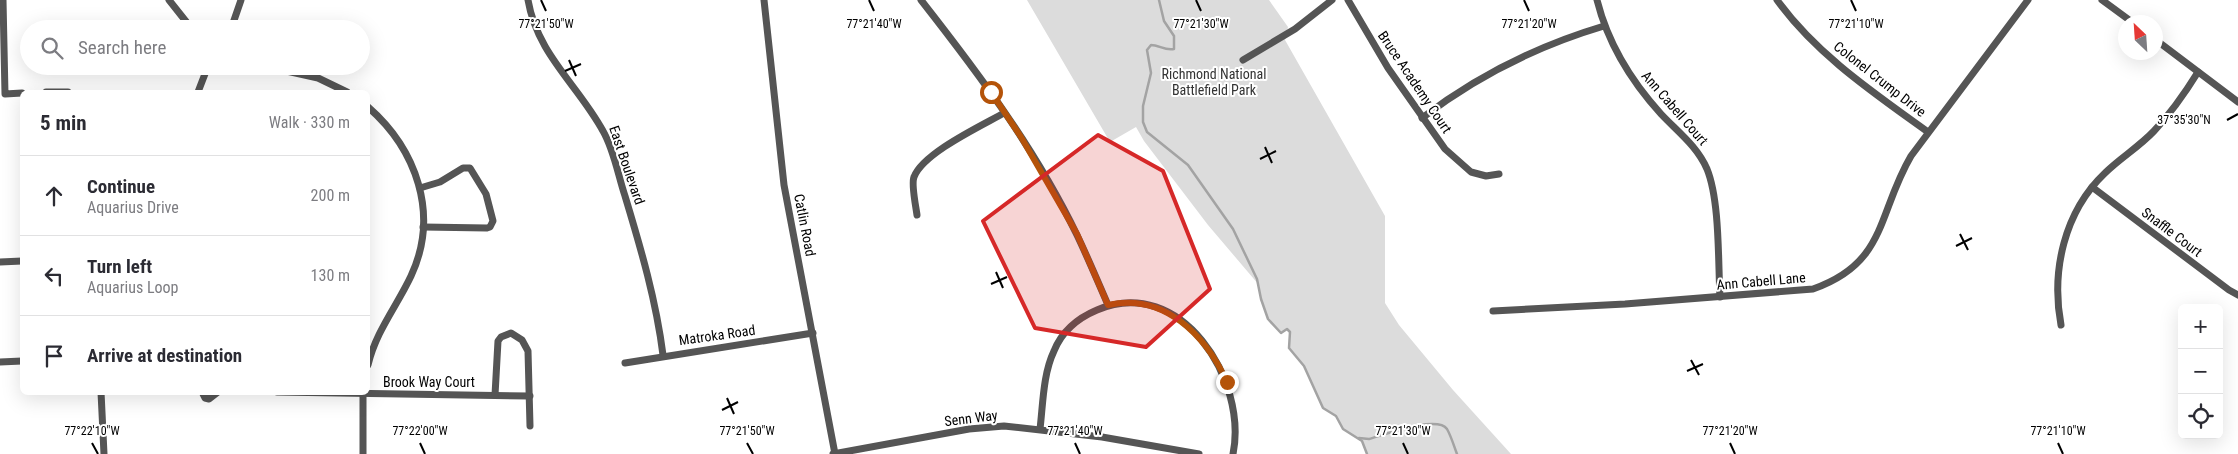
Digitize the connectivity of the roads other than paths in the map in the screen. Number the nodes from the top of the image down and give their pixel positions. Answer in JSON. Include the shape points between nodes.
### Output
{"nodes":[{"id":1,"x":3,"y":0,"type":"edge"},
{"id":2,"x":169,"y":0,"type":"edge"},
{"id":3,"x":241,"y":0,"type":"edge"},
{"id":4,"x":528,"y":0,"type":"edge"},
{"id":5,"x":764,"y":0,"type":"edge"},
{"id":6,"x":921,"y":0,"type":"edge"},
{"id":7,"x":1332,"y":0,"type":"edge"},
{"id":8,"x":1348,"y":0,"type":"edge"},
{"id":9,"x":1597,"y":0,"type":"edge"},
{"id":10,"x":1777,"y":0,"type":"edge"},
{"id":11,"x":2028,"y":0,"type":"edge"},
{"id":12,"x":2102,"y":0,"type":"edge"},
{"id":13,"x":2122,"y":15,"type":"edge"},
{"id":14,"x":185,"y":20,"type":"edge"},
{"id":15,"x":235,"y":20,"type":"edge"},
{"id":16,"x":1604,"y":26,"type":"junction"},
{"id":17,"x":2163,"y":45,"type":"edge"},
{"id":18,"x":1244,"y":60,"type":"dead end"},
{"id":19,"x":2198,"y":72,"type":"junction"},
{"id":20,"x":205,"y":75,"type":"edge"},
{"id":21,"x":304,"y":75,"type":"edge"},
{"id":22,"x":199,"y":90,"type":"edge"},
{"id":23,"x":343,"y":90,"type":"edge"},
{"id":24,"x":20,"y":94,"type":"edge"},
{"id":25,"x":2238,"y":102,"type":"edge"},
{"id":26,"x":370,"y":108,"type":"edge"},
{"id":27,"x":1004,"y":113,"type":"junction"},
{"id":28,"x":1422,"y":118,"type":"junction"},
{"id":29,"x":1928,"y":132,"type":"junction"},
{"id":30,"x":1499,"y":174,"type":"dead end"},
{"id":31,"x":2092,"y":187,"type":"junction"},
{"id":32,"x":420,"y":188,"type":"junction"},
{"id":33,"x":917,"y":215,"type":"dead end"},
{"id":34,"x":424,"y":227,"type":"junction"},
{"id":35,"x":20,"y":261,"type":"edge"},
{"id":36,"x":0,"y":262,"type":"edge"},
{"id":37,"x":2238,"y":295,"type":"edge"},
{"id":38,"x":1720,"y":297,"type":"junction"},
{"id":39,"x":1108,"y":305,"type":"junction"},
{"id":40,"x":1492,"y":311,"type":"dead end"},
{"id":41,"x":2062,"y":325,"type":"dead end"},
{"id":42,"x":813,"y":333,"type":"junction"},
{"id":43,"x":663,"y":355,"type":"junction"},
{"id":44,"x":370,"y":360,"type":"edge"},
{"id":45,"x":20,"y":361,"type":"edge"},
{"id":46,"x":0,"y":362,"type":"edge"},
{"id":47,"x":625,"y":363,"type":"dead end"},
{"id":48,"x":370,"y":393,"type":"edge"},
{"id":49,"x":101,"y":395,"type":"edge"},
{"id":50,"x":363,"y":395,"type":"edge"},
{"id":51,"x":495,"y":395,"type":"junction"},
{"id":52,"x":530,"y":396,"type":"junction"},
{"id":53,"x":530,"y":426,"type":"dead end"},
{"id":54,"x":1040,"y":429,"type":"junction"},
{"id":55,"x":104,"y":454,"type":"edge"},
{"id":56,"x":362,"y":454,"type":"edge"},
{"id":57,"x":834,"y":454,"type":"edge"},
{"id":58,"x":1199,"y":454,"type":"edge"},
{"id":59,"x":1233,"y":454,"type":"edge"}],
"edges":[{"from":1,"to":24,"type":"street","via":[[5,94]]},
{"from":2,"to":14,"type":"street"},
{"from":3,"to":15,"type":"street"},
{"from":4,"to":43,"type":"street","name":"East Boulevard","via":[[541,41],[604,133],[646,262]]},
{"from":5,"to":42,"type":"street","name":"Catlin Road","via":[[784,185]]},
{"from":6,"to":27,"type":"street"},
{"from":7,"to":18,"type":"street","via":[[1295,29]]},
{"from":8,"to":28,"type":"street","name":"Bruce Academy Court"},
{"from":9,"to":16,"type":"street","name":"Ann Cabell Court"},
{"from":10,"to":29,"type":"street","name":"Colonel Crump Drive","via":[[1792,20],[1831,58]]},
{"from":11,"to":29,"type":"street","name":"Ann Cabell Lane"},
{"from":12,"to":13,"type":"street"},
{"from":16,"to":28,"type":"street","via":[[1570,36],[1508,62]]},
{"from":16,"to":38,"type":"street","name":"Ann Cabell Court","via":[[1634,81],[1693,146],[1707,170],[1713,194]]},
{"from":17,"to":19,"type":"street"},
{"from":19,"to":25,"type":"street"},
{"from":19,"to":31,"type":"street","via":[[2154,132],[2108,169]]},
{"from":20,"to":22,"type":"street"},
{"from":21,"to":23,"type":"street"},
{"from":26,"to":32,"type":"street","via":[[401,143]]},
{"from":27,"to":33,"type":"street","via":[[924,161],[913,178]]},
{"from":27,"to":39,"type":"street","via":[[1077,234]]},
{"from":28,"to":30,"type":"street","name":"Bruce Academy Court","via":[[1446,149],[1468,170],[1477,175]]},
{"from":29,"to":38,"type":"street","name":"Ann Cabell Lane","via":[[1897,183],[1878,236],[1852,269],[1813,290]]},
{"from":31,"to":37,"type":"street","name":"Snaffle Court"},
{"from":31,"to":41,"type":"street","via":[[2075,214],[2063,243],[2058,282]]},
{"from":32,"to":34,"type":"street"},
{"from":32,"to":34,"type":"street","via":[[440,182],[463,168],[470,168],[486,194],[493,221],[487,228]]},
{"from":34,"to":44,"type":"street","via":[[412,275],[383,324]]},
{"from":35,"to":36,"type":"street"},
{"from":38,"to":40,"type":"street","name":"Ann Cabell Lane"},
{"from":39,"to":54,"type":"street","via":[[1068,329],[1054,350],[1048,369]]},
{"from":39,"to":59,"type":"street","via":[[1140,303],[1162,310],[1204,342],[1220,365],[1232,397]]},
{"from":42,"to":43,"type":"street","name":"Matroka Road"},
{"from":42,"to":57,"type":"street","name":"Catlin Road"},
{"from":43,"to":47,"type":"street","name":"Matroka Road"},
{"from":45,"to":46,"type":"street"},
{"from":48,"to":51,"type":"street","name":"Brook Way Court"},
{"from":49,"to":55,"type":"street"},
{"from":50,"to":56,"type":"street"},
{"from":51,"to":52,"type":"street","name":"Brook Way Court"},
{"from":51,"to":52,"type":"street","name":"Brook Way Court","via":[[498,341],[501,336],[511,333],[522,340],[528,351]]},
{"from":52,"to":53,"type":"street","name":"Brook Way Court"},
{"from":54,"to":57,"type":"street","name":"Senn Way","via":[[986,426]]},
{"from":54,"to":58,"type":"street","name":"Senn Way"}]}
